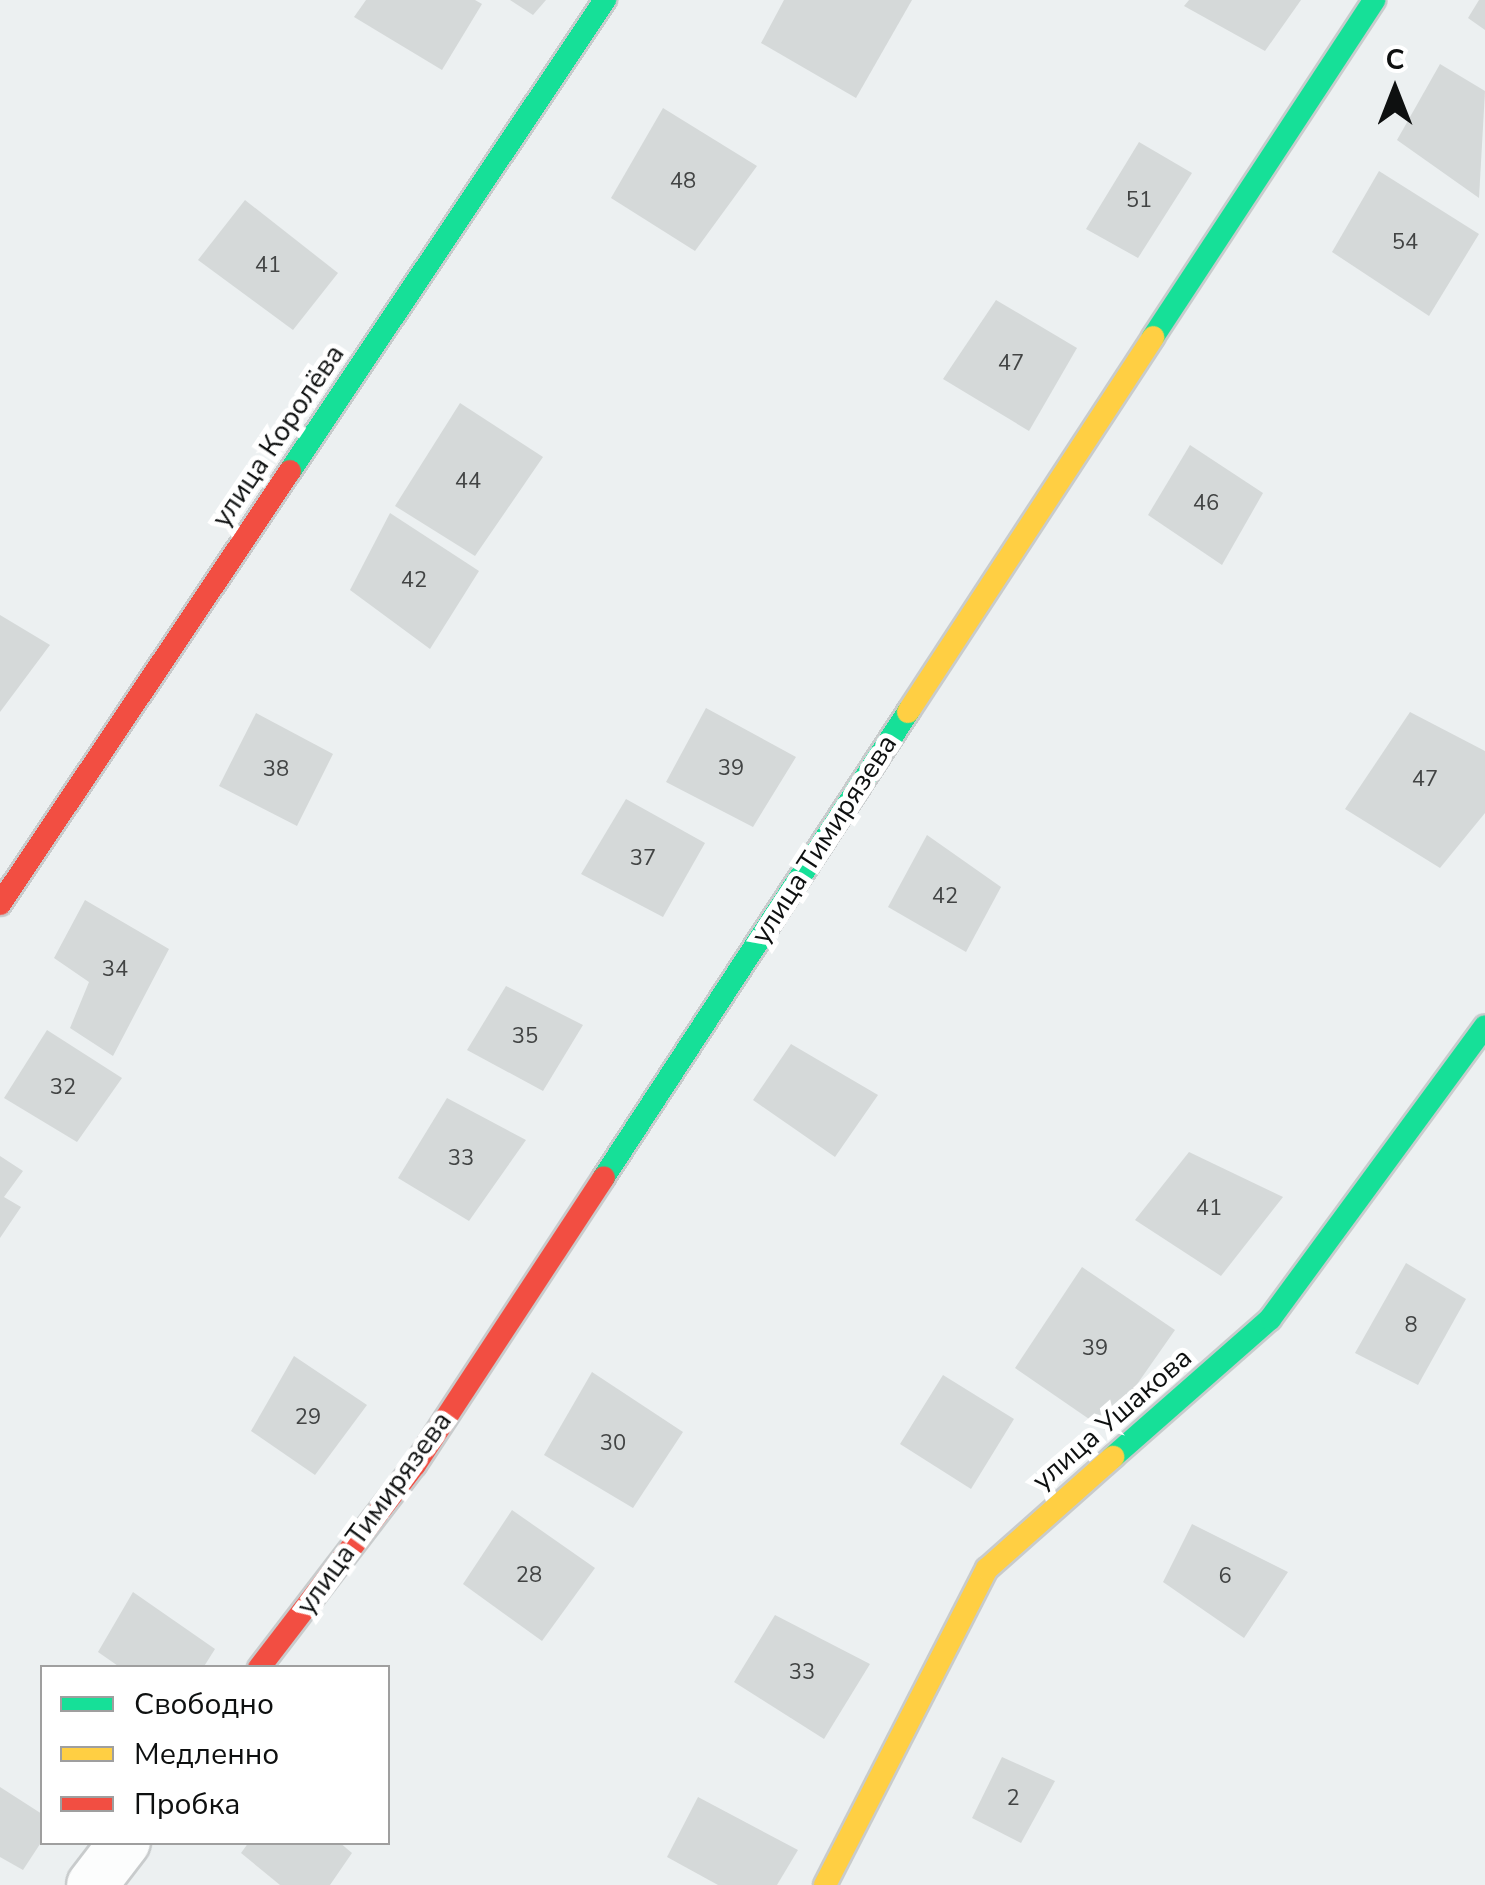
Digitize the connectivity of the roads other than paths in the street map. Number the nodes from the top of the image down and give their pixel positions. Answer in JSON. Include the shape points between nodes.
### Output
{"nodes":[{"id":1,"x":605,"y":0,"type":"edge"},
{"id":2,"x":1374,"y":0,"type":"edge"},
{"id":3,"x":0,"y":904,"type":"edge"},
{"id":4,"x":1485,"y":1026,"type":"edge"},
{"id":5,"x":261,"y":1665,"type":"edge"},
{"id":6,"x":123,"y":1845,"type":"edge"},
{"id":7,"x":92,"y":1885,"type":"edge"},
{"id":8,"x":825,"y":1885,"type":"edge"}],
"edges":[{"from":1,"to":3,"type":"street","name":"улица Королёва"},
{"from":2,"to":5,"type":"street","name":"улица Тимирязева","via":[[415,1464]]},
{"from":4,"to":8,"type":"street","name":"улица Ушакова","via":[[1270,1319],[987,1569]]},
{"from":6,"to":7,"type":"street"}]}
